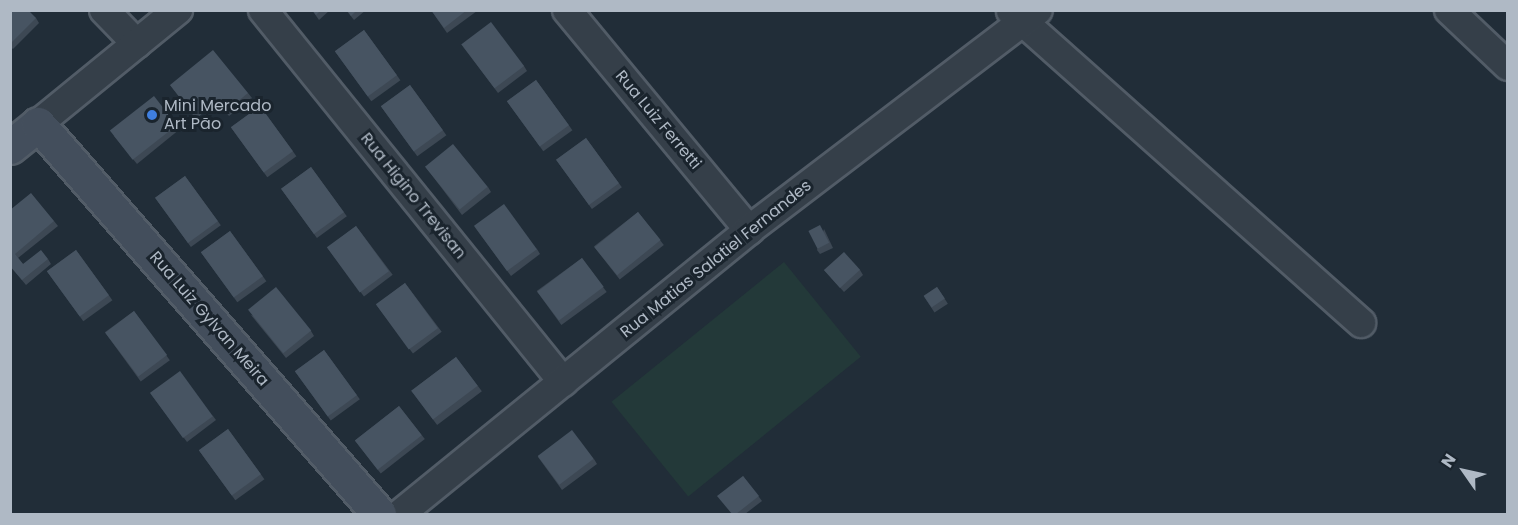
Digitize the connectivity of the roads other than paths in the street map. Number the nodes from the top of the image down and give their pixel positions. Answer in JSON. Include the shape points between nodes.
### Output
{"nodes":[{"id":1,"x":104,"y":10,"type":"edge"},
{"id":2,"x":178,"y":10,"type":"edge"},
{"id":3,"x":263,"y":10,"type":"edge"},
{"id":4,"x":567,"y":10,"type":"edge"},
{"id":5,"x":1449,"y":10,"type":"edge"},
{"id":6,"x":1024,"y":14,"type":"edge"},
{"id":7,"x":137,"y":44,"type":"junction"},
{"id":8,"x":1508,"y":66,"type":"edge"},
{"id":9,"x":38,"y":124,"type":"junction"},
{"id":10,"x":10,"y":147,"type":"edge"},
{"id":11,"x":749,"y":230,"type":"junction"},
{"id":12,"x":1361,"y":323,"type":"dead end"},
{"id":13,"x":563,"y":382,"type":"junction"},
{"id":14,"x":380,"y":514,"type":"edge"},
{"id":15,"x":400,"y":514,"type":"edge"}],
"edges":[{"from":1,"to":7,"type":"street"},
{"from":2,"to":7,"type":"street"},
{"from":3,"to":13,"type":"street","name":"Rua Higino Trevisan"},
{"from":4,"to":11,"type":"street","name":"Rua Luiz Ferretti"},
{"from":5,"to":8,"type":"street"},
{"from":6,"to":11,"type":"street","name":"Rua Matias Salatiel Fernandes"},
{"from":6,"to":12,"type":"street"},
{"from":7,"to":9,"type":"street"},
{"from":9,"to":10,"type":"street"},
{"from":9,"to":14,"type":"street","name":"Rua Luiz Gylvan Meira"},
{"from":11,"to":13,"type":"street","name":"Rua Matias Salatiel Fernandes"},
{"from":13,"to":15,"type":"street","name":"Rua Matias Salatiel Fernandes"}]}
